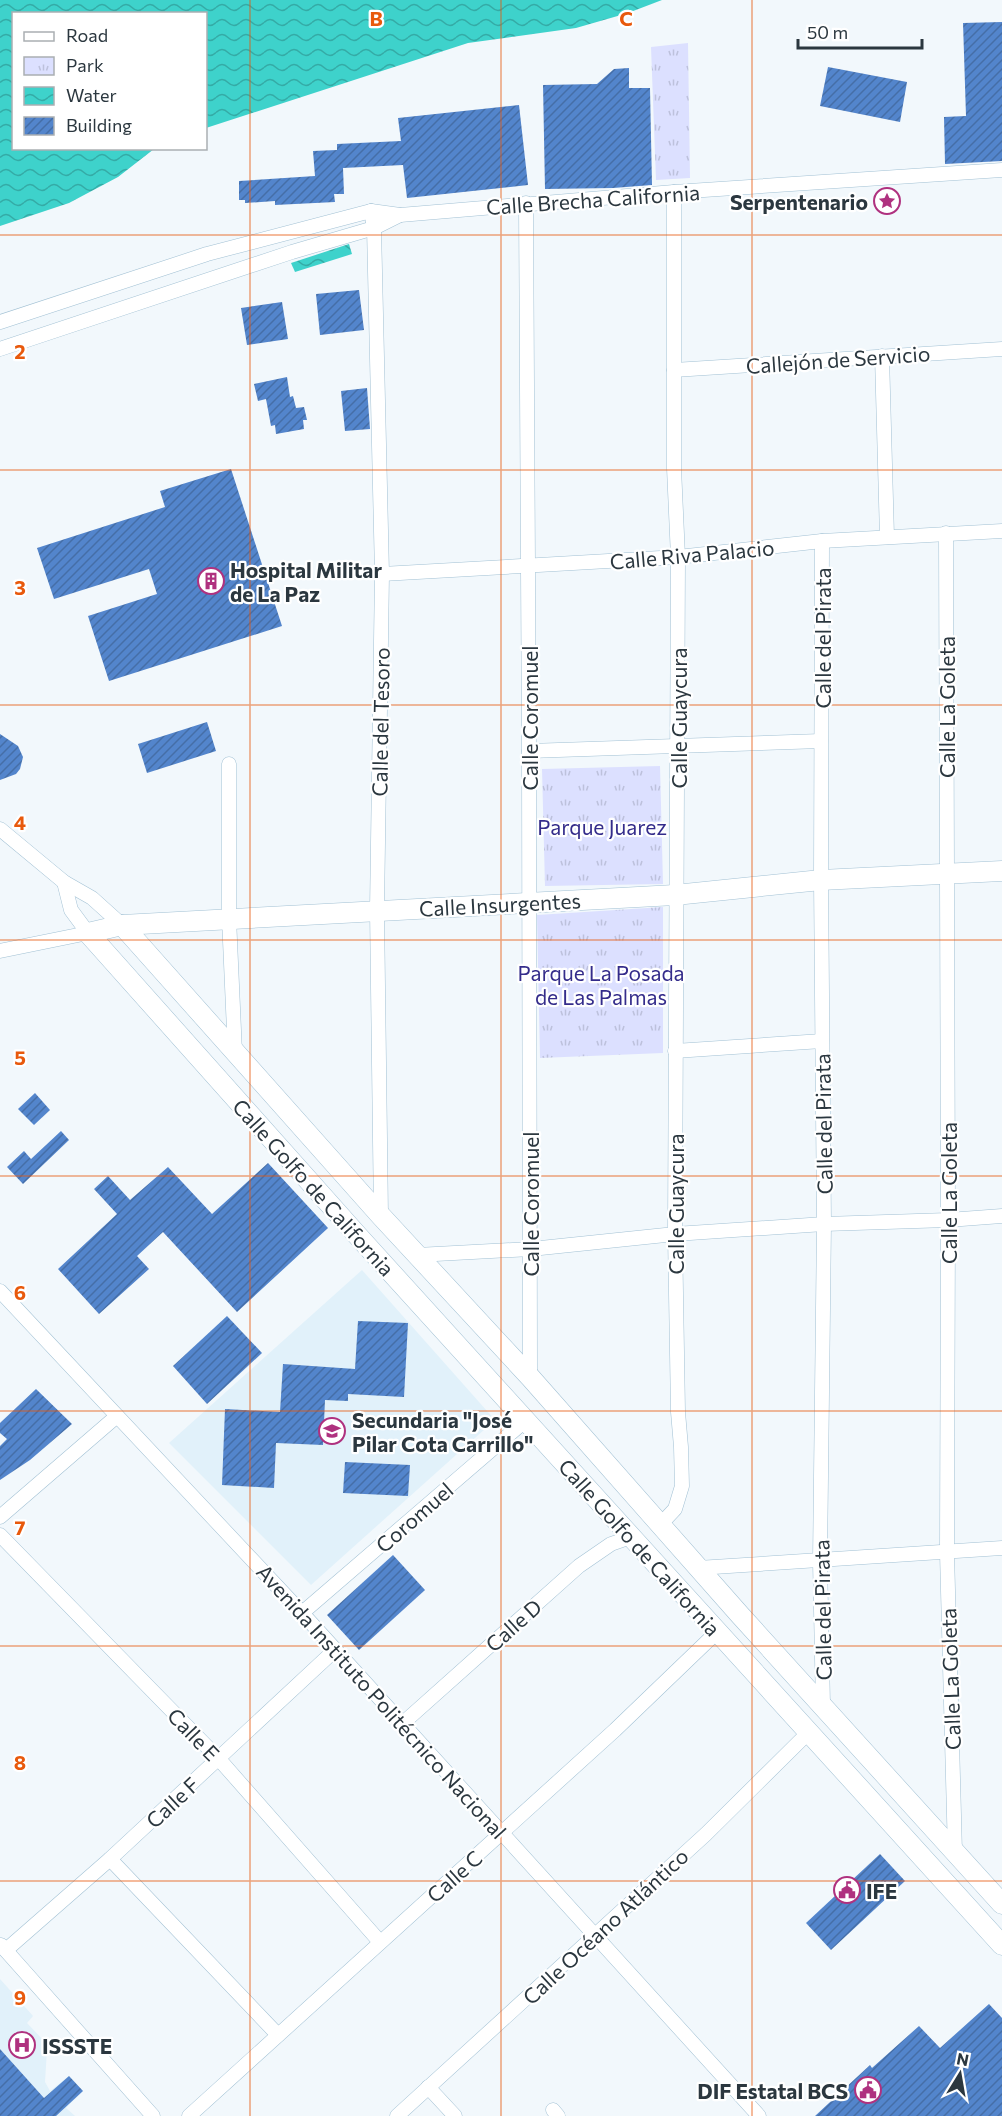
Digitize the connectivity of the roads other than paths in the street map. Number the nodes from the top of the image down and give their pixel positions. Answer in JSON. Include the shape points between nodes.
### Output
{"nodes":[{"id":1,"x":1002,"y":171,"type":"edge"},
{"id":2,"x":674,"y":192,"type":"junction"},
{"id":3,"x":526,"y":204,"type":"junction"},
{"id":4,"x":371,"y":212,"type":"junction"},
{"id":5,"x":400,"y":215,"type":"junction"},
{"id":6,"x":374,"y":228,"type":"junction"},
{"id":7,"x":0,"y":322,"type":"edge"},
{"id":8,"x":0,"y":349,"type":"edge"},
{"id":9,"x":1002,"y":349,"type":"edge"},
{"id":10,"x":882,"y":356,"type":"junction"},
{"id":11,"x":674,"y":370,"type":"junction"},
{"id":12,"x":1002,"y":531,"type":"edge"},
{"id":13,"x":946,"y":534,"type":"junction"},
{"id":14,"x":887,"y":537,"type":"junction"},
{"id":15,"x":822,"y":541,"type":"junction"},
{"id":16,"x":678,"y":557,"type":"junction"},
{"id":17,"x":528,"y":567,"type":"junction"},
{"id":18,"x":382,"y":574,"type":"junction"},
{"id":19,"x":821,"y":741,"type":"junction"},
{"id":20,"x":678,"y":746,"type":"junction"},
{"id":21,"x":529,"y":751,"type":"junction"},
{"id":22,"x":229,"y":764,"type":"dead end"},
{"id":23,"x":0,"y":829,"type":"edge"},
{"id":24,"x":1002,"y":871,"type":"edge"},
{"id":25,"x":946,"y":875,"type":"junction"},
{"id":26,"x":821,"y":880,"type":"junction"},
{"id":27,"x":64,"y":882,"type":"junction"},
{"id":28,"x":675,"y":895,"type":"junction"},
{"id":29,"x":529,"y":903,"type":"junction"},
{"id":30,"x":377,"y":910,"type":"junction"},
{"id":31,"x":229,"y":918,"type":"junction"},
{"id":32,"x":122,"y":925,"type":"junction"},
{"id":33,"x":88,"y":933,"type":"junction"},
{"id":34,"x":0,"y":951,"type":"edge"},
{"id":35,"x":822,"y":1041,"type":"junction"},
{"id":36,"x":675,"y":1051,"type":"junction"},
{"id":37,"x":235,"y":1053,"type":"junction"},
{"id":38,"x":381,"y":1215,"type":"junction"},
{"id":39,"x":1002,"y":1216,"type":"edge"},
{"id":40,"x":948,"y":1220,"type":"junction"},
{"id":41,"x":824,"y":1224,"type":"junction"},
{"id":42,"x":675,"y":1234,"type":"junction"},
{"id":43,"x":358,"y":1236,"type":"junction"},
{"id":44,"x":531,"y":1249,"type":"junction"},
{"id":45,"x":417,"y":1255,"type":"junction"},
{"id":46,"x":0,"y":1291,"type":"edge"},
{"id":47,"x":530,"y":1377,"type":"junction"},
{"id":48,"x":117,"y":1416,"type":"junction"},
{"id":49,"x":526,"y":1420,"type":"junction"},
{"id":50,"x":0,"y":1517,"type":"edge"},
{"id":51,"x":660,"y":1525,"type":"junction"},
{"id":52,"x":0,"y":1535,"type":"edge"},
{"id":53,"x":631,"y":1537,"type":"junction"},
{"id":54,"x":1002,"y":1548,"type":"edge"},
{"id":55,"x":947,"y":1553,"type":"junction"},
{"id":56,"x":820,"y":1561,"type":"junction"},
{"id":57,"x":698,"y":1568,"type":"junction"},
{"id":58,"x":302,"y":1613,"type":"junction"},
{"id":59,"x":717,"y":1632,"type":"junction"},
{"id":60,"x":335,"y":1650,"type":"junction"},
{"id":61,"x":823,"y":1706,"type":"junction"},
{"id":62,"x":402,"y":1724,"type":"junction"},
{"id":63,"x":809,"y":1732,"type":"junction"},
{"id":64,"x":218,"y":1758,"type":"junction"},
{"id":65,"x":502,"y":1833,"type":"junction"},
{"id":66,"x":955,"y":1853,"type":"junction"},
{"id":67,"x":110,"y":1858,"type":"junction"},
{"id":68,"x":941,"y":1878,"type":"junction"},
{"id":69,"x":1002,"y":1904,"type":"edge"},
{"id":70,"x":596,"y":1935,"type":"junction"},
{"id":71,"x":380,"y":1942,"type":"junction"},
{"id":72,"x":1002,"y":1945,"type":"edge"},
{"id":73,"x":3,"y":1947,"type":"edge"},
{"id":74,"x":278,"y":2035,"type":"junction"},
{"id":75,"x":428,"y":2087,"type":"junction"},
{"id":76,"x":153,"y":2116,"type":"edge"},
{"id":77,"x":189,"y":2116,"type":"edge"},
{"id":78,"x":397,"y":2116,"type":"edge"},
{"id":79,"x":455,"y":2116,"type":"edge"},
{"id":80,"x":759,"y":2116,"type":"edge"}],
"edges":[{"from":1,"to":2,"type":"street","name":"Calle Brecha California"},
{"from":2,"to":3,"type":"street","name":"Calle Brecha California"},
{"from":2,"to":11,"type":"street","name":"Calle Guaycura"},
{"from":3,"to":5,"type":"street","name":"Calle Brecha California"},
{"from":3,"to":17,"type":"street","name":"Calle Coromuel"},
{"from":4,"to":5,"type":"street"},
{"from":4,"to":6,"type":"street","name":"Calle del Tesoro"},
{"from":4,"to":7,"type":"street","via":[[207,254]]},
{"from":5,"to":6,"type":"street"},
{"from":6,"to":8,"type":"street"},
{"from":6,"to":18,"type":"street","name":"Calle del Tesoro"},
{"from":9,"to":10,"type":"street","name":"Callejón de Servicio"},
{"from":10,"to":11,"type":"street","name":"Callejón de Servicio"},
{"from":10,"to":14,"type":"street"},
{"from":11,"to":16,"type":"street","name":"Calle Guaycura"},
{"from":12,"to":13,"type":"street","name":"Calle Riva Palacio"},
{"from":13,"to":14,"type":"street","name":"Calle Riva Palacio"},
{"from":13,"to":25,"type":"street","name":"Calle La Goleta"},
{"from":14,"to":15,"type":"street","name":"Calle Riva Palacio"},
{"from":15,"to":16,"type":"street","name":"Calle Riva Palacio"},
{"from":15,"to":19,"type":"street","name":"Calle del Pirata"},
{"from":16,"to":17,"type":"street","name":"Calle Riva Palacio"},
{"from":16,"to":20,"type":"street","name":"Calle Guaycura"},
{"from":17,"to":18,"type":"street","name":"Calle Riva Palacio"},
{"from":17,"to":21,"type":"street","name":"Calle Coromuel"},
{"from":18,"to":30,"type":"street","name":"Calle del Tesoro"},
{"from":19,"to":20,"type":"street"},
{"from":19,"to":26,"type":"street","name":"Calle del Pirata"},
{"from":20,"to":21,"type":"street"},
{"from":20,"to":28,"type":"street","name":"Calle Guaycura"},
{"from":21,"to":29,"type":"street","name":"Calle Coromuel"},
{"from":22,"to":31,"type":"street"},
{"from":23,"to":27,"type":"street"},
{"from":24,"to":25,"type":"street","name":"Calle Insurgentes"},
{"from":25,"to":26,"type":"street","name":"Calle Insurgentes"},
{"from":25,"to":40,"type":"street","name":"Calle La Goleta"},
{"from":26,"to":28,"type":"street","name":"Calle Insurgentes"},
{"from":26,"to":35,"type":"street","name":"Calle del Pirata"},
{"from":27,"to":32,"type":"street","via":[[92,898]]},
{"from":27,"to":33,"type":"street","via":[[71,910]]},
{"from":28,"to":29,"type":"street","name":"Calle Insurgentes"},
{"from":28,"to":36,"type":"street","name":"Calle Guaycura"},
{"from":29,"to":30,"type":"street","name":"Calle Insurgentes"},
{"from":29,"to":44,"type":"street","name":"Calle Coromuel"},
{"from":30,"to":31,"type":"street","name":"Calle Insurgentes"},
{"from":30,"to":38,"type":"street","name":"Calle del Tesoro"},
{"from":31,"to":32,"type":"street","name":"Calle Insurgentes"},
{"from":31,"to":37,"type":"street"},
{"from":32,"to":33,"type":"street","name":"Calle Insurgentes"},
{"from":32,"to":37,"type":"street","name":"Calle Golfo de California"},
{"from":33,"to":34,"type":"street","name":"Calle Insurgentes"},
{"from":33,"to":43,"type":"street","name":"Calle Golfo de California"},
{"from":35,"to":36,"type":"street"},
{"from":35,"to":41,"type":"street","name":"Calle del Pirata"},
{"from":36,"to":42,"type":"street","name":"Calle Guaycura"},
{"from":37,"to":38,"type":"street","name":"Calle Golfo de California"},
{"from":38,"to":43,"type":"street"},
{"from":38,"to":45,"type":"street","name":"Calle Golfo de California"},
{"from":39,"to":40,"type":"street"},
{"from":40,"to":41,"type":"street"},
{"from":40,"to":55,"type":"street","name":"Calle La Goleta"},
{"from":41,"to":42,"type":"street"},
{"from":41,"to":56,"type":"street","name":"Calle del Pirata"},
{"from":42,"to":44,"type":"street"},
{"from":42,"to":51,"type":"street","name":"Calle Guaycura","via":[[682,1486],[675,1509]]},
{"from":43,"to":49,"type":"street","name":"Calle Golfo de California"},
{"from":44,"to":45,"type":"street"},
{"from":44,"to":47,"type":"street","name":"Calle Coromuel"},
{"from":45,"to":47,"type":"street","name":"Calle Golfo de California"},
{"from":46,"to":48,"type":"street","name":"Avenida Instituto Politécnico Nacional"},
{"from":47,"to":49,"type":"street"},
{"from":47,"to":51,"type":"street","name":"Calle Golfo de California"},
{"from":48,"to":50,"type":"street"},
{"from":48,"to":58,"type":"street","name":"Avenida Instituto Politécnico Nacional"},
{"from":49,"to":53,"type":"street","name":"Calle Golfo de California"},
{"from":49,"to":58,"type":"street","name":"Coromuel"},
{"from":51,"to":53,"type":"street"},
{"from":51,"to":57,"type":"street","name":"Calle Golfo de California"},
{"from":52,"to":64,"type":"street","name":"Calle E"},
{"from":53,"to":59,"type":"street","name":"Calle Golfo de California"},
{"from":53,"to":62,"type":"street","name":"Calle D","via":[[611,1544],[579,1566]]},
{"from":54,"to":55,"type":"street"},
{"from":55,"to":56,"type":"street"},
{"from":55,"to":66,"type":"street","name":"Calle La Goleta"},
{"from":56,"to":57,"type":"street"},
{"from":56,"to":61,"type":"street","name":"Calle del Pirata"},
{"from":57,"to":61,"type":"street","name":"Calle Golfo de California"},
{"from":58,"to":60,"type":"street","name":"Avenida Instituto Politécnico Nacional"},
{"from":59,"to":63,"type":"street","name":"Calle Golfo de California"},
{"from":59,"to":65,"type":"street","name":"Calle C"},
{"from":60,"to":62,"type":"street","name":"Avenida Instituto Politécnico Nacional"},
{"from":60,"to":64,"type":"street","name":"Calle F"},
{"from":61,"to":63,"type":"street"},
{"from":61,"to":66,"type":"street","name":"Calle Golfo de California"},
{"from":62,"to":65,"type":"street","name":"Avenida Instituto Politécnico Nacional"},
{"from":63,"to":68,"type":"street","name":"Calle Golfo de California"},
{"from":63,"to":70,"type":"street","name":"Calle Océano Atlántico"},
{"from":64,"to":67,"type":"street","name":"Calle F"},
{"from":64,"to":71,"type":"street","name":"Calle E"},
{"from":65,"to":70,"type":"street","name":"Avenida Instituto Politécnico Nacional"},
{"from":65,"to":71,"type":"street","name":"Calle C"},
{"from":66,"to":68,"type":"street"},
{"from":66,"to":69,"type":"street","name":"Calle Golfo de California"},
{"from":67,"to":73,"type":"street","name":"Calle F"},
{"from":67,"to":74,"type":"street"},
{"from":68,"to":72,"type":"street","name":"Calle Golfo de California"},
{"from":70,"to":75,"type":"street","name":"Calle Océano Atlántico"},
{"from":70,"to":80,"type":"street","name":"Avenida Instituto Politécnico Nacional"},
{"from":71,"to":74,"type":"street","name":"Calle C"},
{"from":73,"to":76,"type":"street"},
{"from":74,"to":77,"type":"street","name":"Calle C"},
{"from":75,"to":78,"type":"street","name":"Calle Océano Atlántico"},
{"from":75,"to":79,"type":"street"}]}
